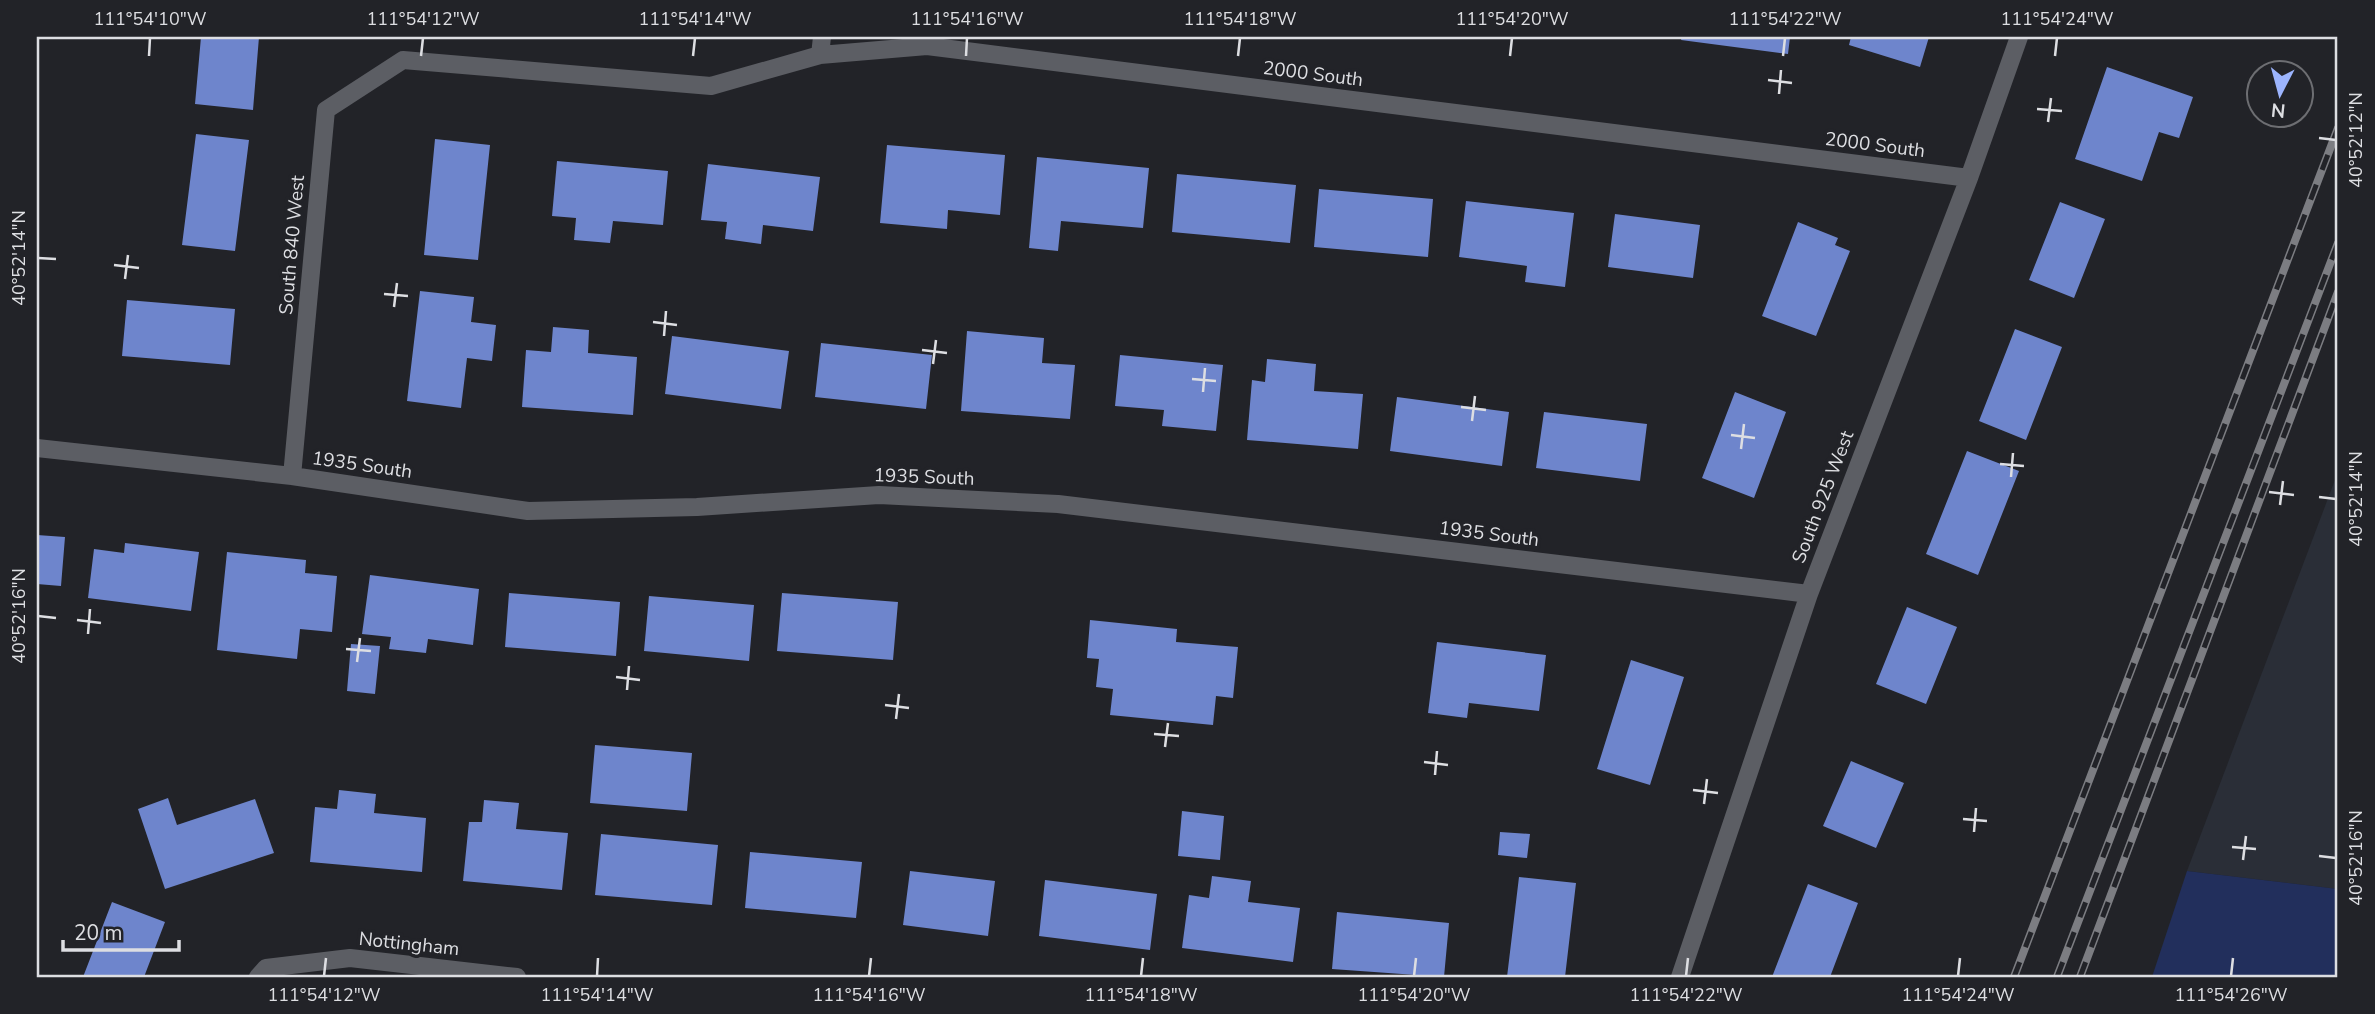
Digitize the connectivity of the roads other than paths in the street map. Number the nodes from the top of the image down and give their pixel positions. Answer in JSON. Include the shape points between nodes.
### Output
{"nodes":[{"id":1,"x":822,"y":37,"type":"edge"},
{"id":2,"x":2019,"y":37,"type":"edge"},
{"id":3,"x":820,"y":55,"type":"junction"},
{"id":4,"x":403,"y":60,"type":"joint"},
{"id":5,"x":1969,"y":178,"type":"junction"},
{"id":6,"x":37,"y":448,"type":"edge"},
{"id":7,"x":292,"y":476,"type":"junction"},
{"id":8,"x":1809,"y":594,"type":"junction"},
{"id":9,"x":258,"y":977,"type":"edge"},
{"id":10,"x":517,"y":977,"type":"edge"},
{"id":11,"x":1680,"y":977,"type":"edge"}],
"edges":[{"from":1,"to":3,"type":"street"},
{"from":2,"to":5,"type":"street","name":"South 925 West"},
{"from":3,"to":4,"type":"street","name":"2000 South","via":[[711,86]]},
{"from":3,"to":5,"type":"street","name":"2000 South","via":[[927,46]]},
{"from":4,"to":7,"type":"street","name":"South 840 West","via":[[326,110]]},
{"from":5,"to":8,"type":"street","name":"South 925 West"},
{"from":6,"to":7,"type":"street","name":"1935 South"},
{"from":7,"to":8,"type":"street","name":"1935 South","via":[[528,511],[697,507],[879,495],[1058,504]]},
{"from":8,"to":11,"type":"street","name":"South 925 West"},
{"from":9,"to":10,"type":"street","name":"Nottingham","via":[[267,968],[350,958]]}]}
